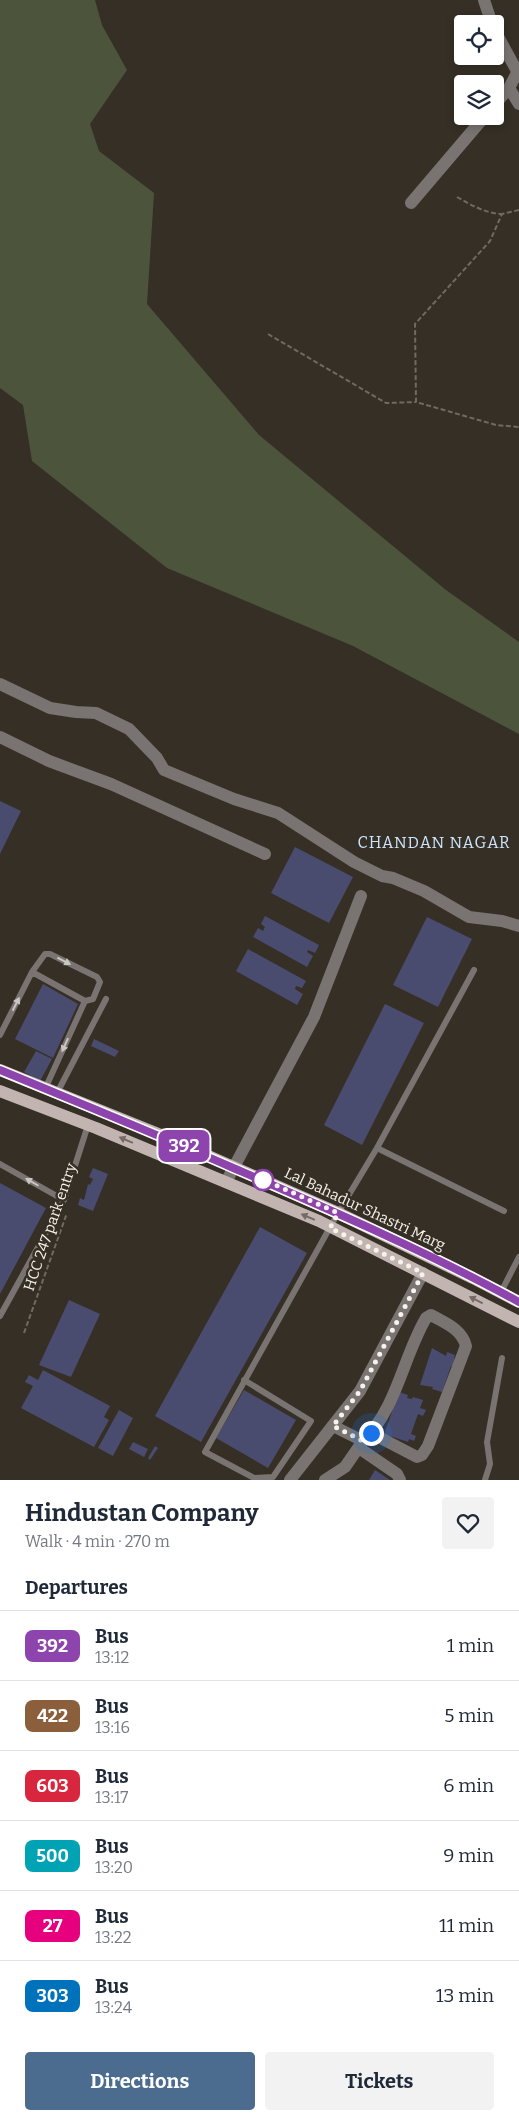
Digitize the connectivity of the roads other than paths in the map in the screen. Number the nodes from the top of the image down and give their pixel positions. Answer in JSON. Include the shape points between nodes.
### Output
{"nodes":[{"id":1,"x":484,"y":0,"type":"edge"},
{"id":2,"x":489,"y":15,"type":"edge"},
{"id":3,"x":504,"y":46,"type":"edge"},
{"id":4,"x":518,"y":70,"type":"edge"},
{"id":5,"x":509,"y":88,"type":"junction"},
{"id":6,"x":504,"y":94,"type":"edge"},
{"id":7,"x":519,"y":104,"type":"edge"},
{"id":8,"x":476,"y":125,"type":"edge"},
{"id":9,"x":411,"y":203,"type":"dead end"},
{"id":10,"x":0,"y":684,"type":"edge"},
{"id":11,"x":0,"y":737,"type":"edge"},
{"id":12,"x":265,"y":854,"type":"dead end"},
{"id":13,"x":361,"y":896,"type":"dead end"},
{"id":14,"x":519,"y":926,"type":"edge"},
{"id":15,"x":474,"y":970,"type":"dead end"},
{"id":16,"x":32,"y":972,"type":"junction"},
{"id":17,"x":106,"y":999,"type":"dead end"},
{"id":18,"x":85,"y":1001,"type":"junction"},
{"id":19,"x":0,"y":1035,"type":"edge"},
{"id":20,"x":0,"y":1070,"type":"edge"},
{"id":21,"x":31,"y":1083,"type":"junction"},
{"id":22,"x":0,"y":1091,"type":"edge"},
{"id":23,"x":51,"y":1091,"type":"junction"},
{"id":24,"x":24,"y":1100,"type":"junction"},
{"id":25,"x":88,"y":1125,"type":"junction"},
{"id":26,"x":377,"y":1148,"type":"junction"},
{"id":27,"x":0,"y":1164,"type":"edge"},
{"id":28,"x":232,"y":1168,"type":"junction"},
{"id":29,"x":226,"y":1182,"type":"junction"},
{"id":30,"x":64,"y":1200,"type":"junction"},
{"id":31,"x":504,"y":1211,"type":"dead end"},
{"id":32,"x":338,"y":1213,"type":"junction"},
{"id":33,"x":330,"y":1228,"type":"junction"},
{"id":34,"x":519,"y":1257,"type":"edge"},
{"id":35,"x":423,"y":1273,"type":"junction"},
{"id":36,"x":501,"y":1292,"type":"junction"},
{"id":37,"x":519,"y":1302,"type":"edge"},
{"id":38,"x":0,"y":1316,"type":"edge"},
{"id":39,"x":519,"y":1322,"type":"edge"},
{"id":40,"x":502,"y":1358,"type":"dead end"},
{"id":41,"x":244,"y":1380,"type":"junction"},
{"id":42,"x":333,"y":1426,"type":"junction"},
{"id":43,"x":364,"y":1441,"type":"junction"},
{"id":44,"x":290,"y":1480,"type":"edge"},
{"id":45,"x":325,"y":1480,"type":"edge"},
{"id":46,"x":400,"y":1480,"type":"edge"},
{"id":47,"x":485,"y":1480,"type":"edge"}],
"edges":[{"from":1,"to":2,"type":"street"},
{"from":3,"to":4,"type":"street"},
{"from":4,"to":5,"type":"street"},
{"from":5,"to":6,"type":"street"},
{"from":5,"to":7,"type":"street"},
{"from":8,"to":9,"type":"street"},
{"from":10,"to":14,"type":"street","via":[[50,708],[96,713],[129,729],[164,770],[278,813],[354,862],[424,891],[470,917]]},
{"from":11,"to":12,"type":"street","via":[[48,761],[111,784]]},
{"from":13,"to":28,"type":"street","via":[[314,1017]]},
{"from":15,"to":26,"type":"lane"},
{"from":16,"to":18,"type":"lane"},
{"from":16,"to":18,"type":"lane","one_way":true,"via":[[41,957],[50,954],[97,977],[100,982],[98,991],[94,999]]},
{"from":19,"to":16,"type":"lane","one_way":true},
{"from":17,"to":23,"type":"lane"},
{"from":18,"to":23,"type":"lane","one_way":true},
{"from":20,"to":21,"type":"main road","name":"Lal Bahadur Shastri Marg"},
{"from":21,"to":23,"type":"main road","name":"Lal Bahadur Shastri Marg"},
{"from":21,"to":24,"type":"main road"},
{"from":22,"to":24,"type":"main road","name":"Lal Bahadur Shastri Marg"},
{"from":23,"to":28,"type":"main road","name":"Lal Bahadur Shastri Marg"},
{"from":24,"to":25,"type":"main road","name":"Lal Bahadur Shastri Marg"},
{"from":29,"to":25,"type":"main road","name":"Lal Bahadur Shastri Marg","one_way":true},
{"from":25,"to":30,"type":"lane"},
{"from":26,"to":31,"type":"lane"},
{"from":26,"to":32,"type":"lane"},
{"from":30,"to":27,"type":"lane","one_way":true},
{"from":28,"to":29,"type":"street"},
{"from":28,"to":32,"type":"main road","name":"Lal Bahadur Shastri Marg"},
{"from":33,"to":29,"type":"main road","name":"Lal Bahadur Shastri Marg","one_way":true},
{"from":30,"to":38,"type":"lane"},
{"from":32,"to":33,"type":"lane"},
{"from":32,"to":36,"type":"main road","name":"Lal Bahadur Shastri Marg"},
{"from":33,"to":35,"type":"main road","name":"Lal Bahadur Shastri Marg"},
{"from":33,"to":41,"type":"lane"},
{"from":34,"to":36,"type":"lane"},
{"from":39,"to":35,"type":"main road","name":"Lal Bahadur Shastri Marg","one_way":true},
{"from":35,"to":42,"type":"street","via":[[360,1391]]},
{"from":36,"to":37,"type":"main road","name":"Lal Bahadur Shastri Marg"},
{"from":40,"to":47,"type":"lane","via":[[488,1442],[490,1464]]},
{"from":41,"to":41,"type":"lane","via":[[205,1452],[254,1478],[272,1477],[311,1422]]},
{"from":42,"to":43,"type":"street"},
{"from":42,"to":44,"type":"street"},
{"from":43,"to":43,"type":"street","via":[[417,1457],[422,1455],[466,1346],[456,1330],[431,1315],[426,1318],[385,1410]]},
{"from":43,"to":45,"type":"street","via":[[345,1467]]},
{"from":43,"to":46,"type":"street"}]}
